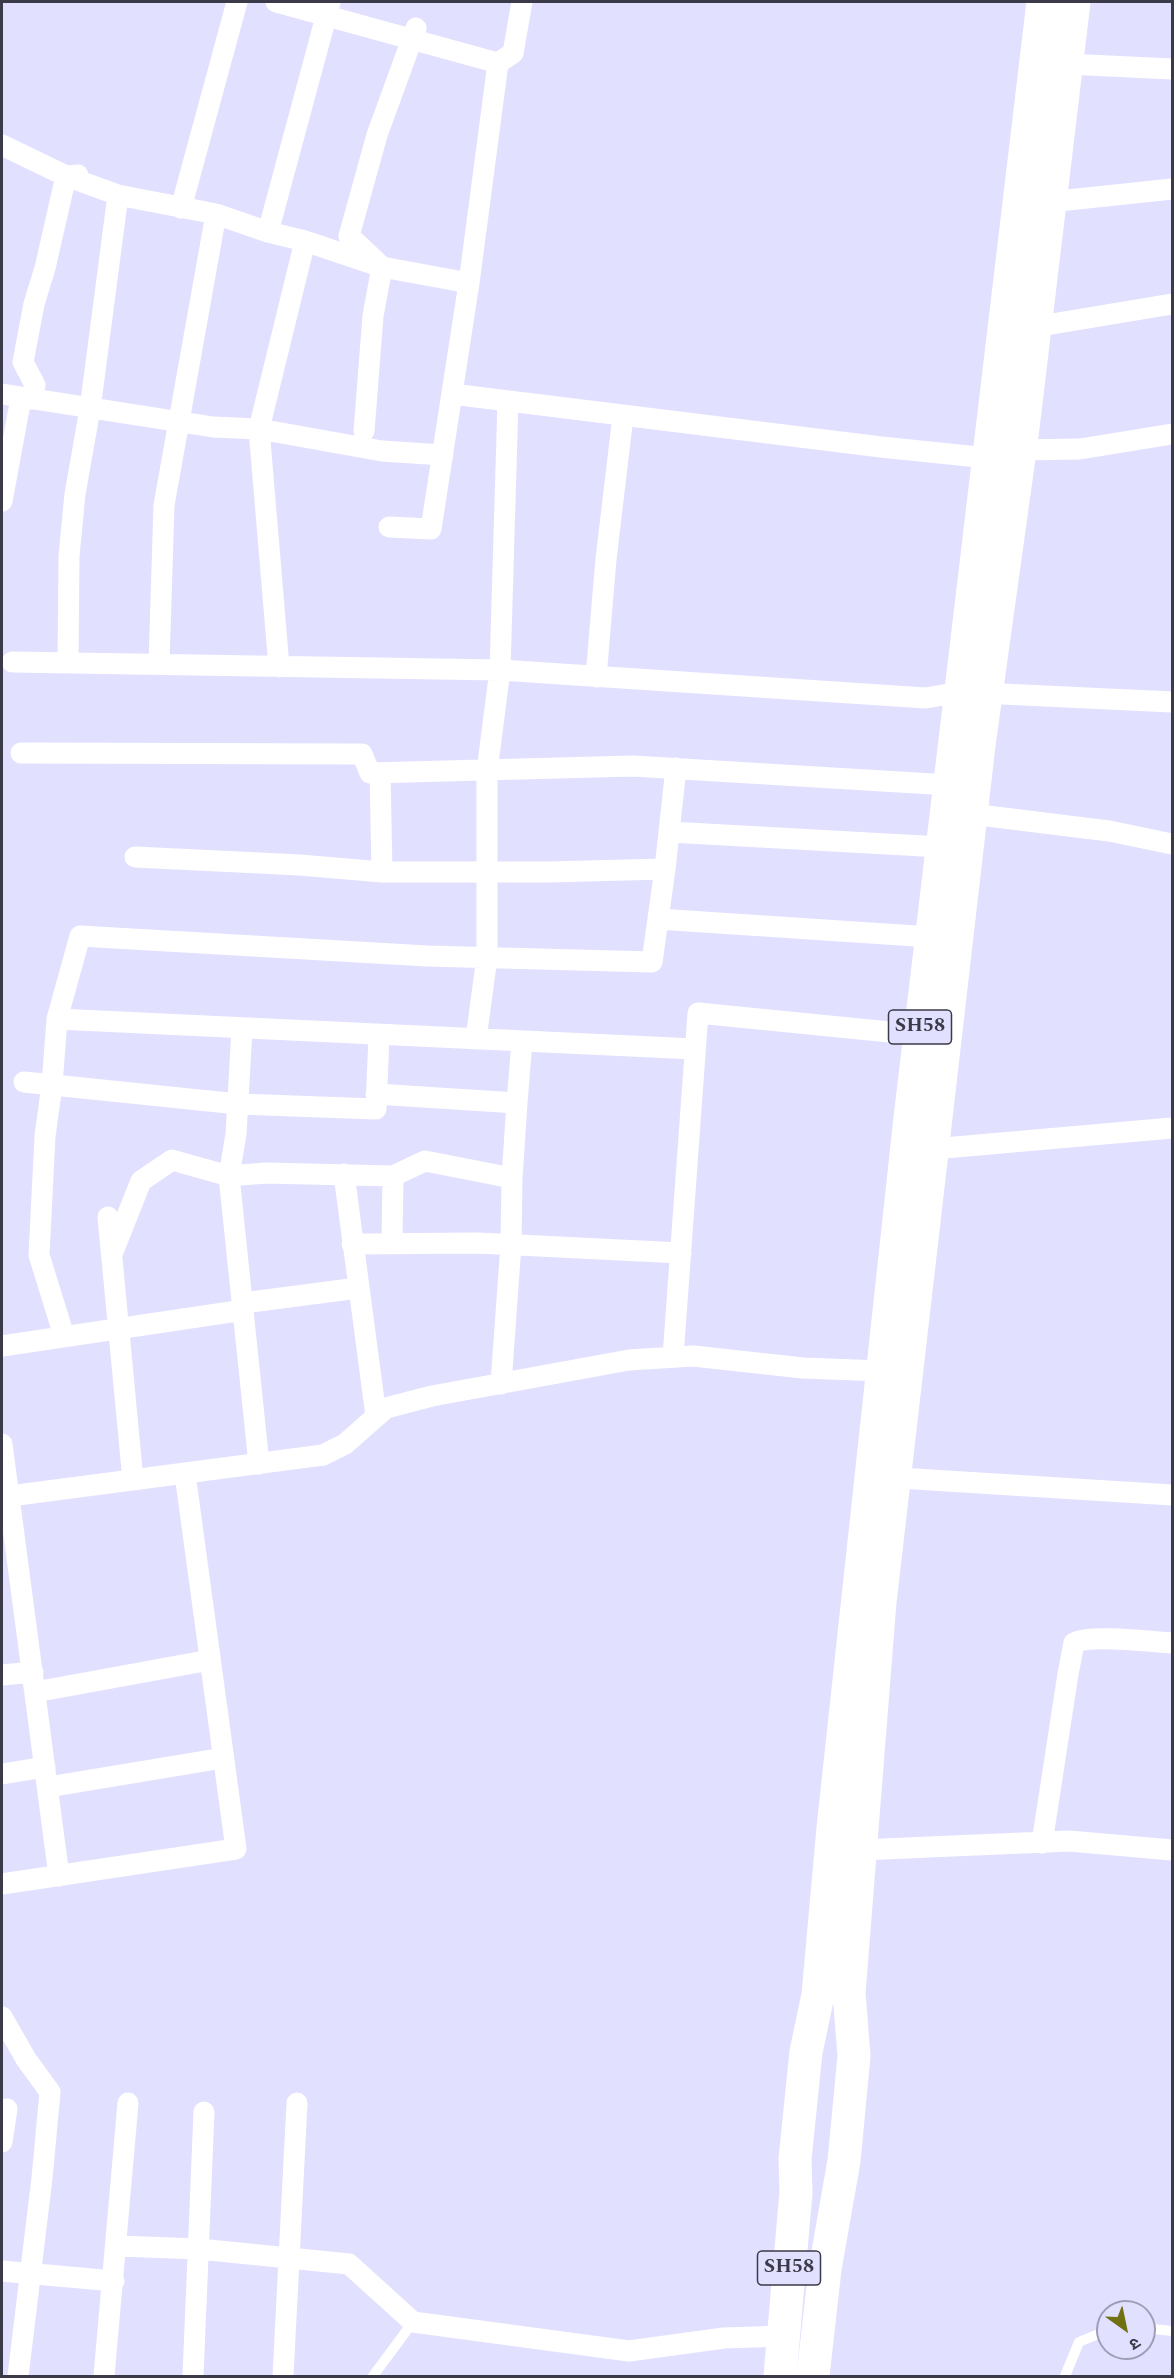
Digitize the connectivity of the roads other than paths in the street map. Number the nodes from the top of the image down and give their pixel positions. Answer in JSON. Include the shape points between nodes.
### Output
{"nodes":[{"id":1,"x":237,"y":2,"type":"edge"},
{"id":2,"x":276,"y":2,"type":"edge"},
{"id":3,"x":522,"y":2,"type":"edge"},
{"id":4,"x":1043,"y":2,"type":"edge"},
{"id":5,"x":1074,"y":2,"type":"edge"},
{"id":6,"x":328,"y":8,"type":"edge"},
{"id":7,"x":413,"y":34,"type":"junction"},
{"id":8,"x":498,"y":63,"type":"junction"},
{"id":9,"x":1066,"y":64,"type":"junction"},
{"id":10,"x":1173,"y":69,"type":"edge"},
{"id":11,"x":2,"y":145,"type":"edge"},
{"id":12,"x":98,"y":172,"type":"dead end"},
{"id":13,"x":66,"y":176,"type":"junction"},
{"id":14,"x":1173,"y":189,"type":"edge"},
{"id":15,"x":118,"y":195,"type":"junction"},
{"id":16,"x":1049,"y":202,"type":"junction"},
{"id":17,"x":181,"y":208,"type":"junction"},
{"id":18,"x":216,"y":214,"type":"junction"},
{"id":19,"x":268,"y":232,"type":"junction"},
{"id":20,"x":305,"y":241,"type":"junction"},
{"id":21,"x":382,"y":267,"type":"junction"},
{"id":22,"x":469,"y":283,"type":"junction"},
{"id":23,"x":1173,"y":304,"type":"edge"},
{"id":24,"x":1019,"y":326,"type":"junction"},
{"id":25,"x":453,"y":394,"type":"junction"},
{"id":26,"x":11,"y":396,"type":"edge"},
{"id":27,"x":508,"y":401,"type":"junction"},
{"id":28,"x":90,"y":409,"type":"junction"},
{"id":29,"x":623,"y":416,"type":"junction"},
{"id":30,"x":177,"y":422,"type":"junction"},
{"id":31,"x":259,"y":429,"type":"junction"},
{"id":32,"x":364,"y":432,"type":"dead end"},
{"id":33,"x":1173,"y":434,"type":"edge"},
{"id":34,"x":1020,"y":450,"type":"junction"},
{"id":35,"x":443,"y":455,"type":"junction"},
{"id":36,"x":988,"y":458,"type":"junction"},
{"id":37,"x":2,"y":501,"type":"edge"},
{"id":38,"x":390,"y":527,"type":"dead end"},
{"id":39,"x":12,"y":662,"type":"dead end"},
{"id":40,"x":68,"y":663,"type":"junction"},
{"id":41,"x":159,"y":664,"type":"junction"},
{"id":42,"x":279,"y":667,"type":"junction"},
{"id":43,"x":500,"y":670,"type":"junction"},
{"id":44,"x":596,"y":677,"type":"junction"},
{"id":45,"x":973,"y":693,"type":"junction"},
{"id":46,"x":1173,"y":702,"type":"edge"},
{"id":47,"x":21,"y":753,"type":"dead end"},
{"id":48,"x":676,"y":768,"type":"junction"},
{"id":49,"x":487,"y":771,"type":"junction"},
{"id":50,"x":380,"y":773,"type":"junction"},
{"id":51,"x":949,"y":785,"type":"junction"},
{"id":52,"x":971,"y":814,"type":"junction"},
{"id":53,"x":669,"y":832,"type":"junction"},
{"id":54,"x":1173,"y":844,"type":"edge"},
{"id":55,"x":942,"y":847,"type":"junction"},
{"id":56,"x":135,"y":856,"type":"dead end"},
{"id":57,"x":665,"y":869,"type":"junction"},
{"id":58,"x":382,"y":872,"type":"junction"},
{"id":59,"x":487,"y":872,"type":"junction"},
{"id":60,"x":658,"y":919,"type":"junction"},
{"id":61,"x":931,"y":937,"type":"junction"},
{"id":62,"x":487,"y":957,"type":"junction"},
{"id":63,"x":57,"y":1019,"type":"junction"},
{"id":64,"x":242,"y":1029,"type":"junction"},
{"id":65,"x":379,"y":1035,"type":"junction"},
{"id":66,"x":920,"y":1035,"type":"junction"},
{"id":67,"x":476,"y":1039,"type":"junction"},
{"id":68,"x":522,"y":1041,"type":"junction"},
{"id":69,"x":694,"y":1049,"type":"junction"},
{"id":70,"x":24,"y":1082,"type":"dead end"},
{"id":71,"x":52,"y":1085,"type":"junction"},
{"id":72,"x":376,"y":1094,"type":"junction"},
{"id":73,"x":517,"y":1103,"type":"junction"},
{"id":74,"x":238,"y":1104,"type":"junction"},
{"id":75,"x":1173,"y":1128,"type":"edge"},
{"id":76,"x":933,"y":1149,"type":"junction"},
{"id":77,"x":344,"y":1174,"type":"junction"},
{"id":78,"x":229,"y":1176,"type":"junction"},
{"id":79,"x":393,"y":1176,"type":"junction"},
{"id":80,"x":512,"y":1178,"type":"junction"},
{"id":81,"x":108,"y":1217,"type":"dead end"},
{"id":82,"x":352,"y":1244,"type":"junction"},
{"id":83,"x":392,"y":1244,"type":"junction"},
{"id":84,"x":511,"y":1245,"type":"junction"},
{"id":85,"x":681,"y":1253,"type":"junction"},
{"id":86,"x":112,"y":1254,"type":"junction"},
{"id":87,"x":358,"y":1288,"type":"junction"},
{"id":88,"x":244,"y":1306,"type":"junction"},
{"id":89,"x":119,"y":1328,"type":"junction"},
{"id":90,"x":64,"y":1336,"type":"junction"},
{"id":91,"x":2,"y":1346,"type":"edge"},
{"id":92,"x":673,"y":1357,"type":"junction"},
{"id":93,"x":882,"y":1371,"type":"junction"},
{"id":94,"x":501,"y":1384,"type":"junction"},
{"id":95,"x":376,"y":1416,"type":"junction"},
{"id":96,"x":2,"y":1444,"type":"edge"},
{"id":97,"x":259,"y":1464,"type":"junction"},
{"id":98,"x":185,"y":1474,"type":"junction"},
{"id":99,"x":883,"y":1477,"type":"junction"},
{"id":100,"x":133,"y":1480,"type":"junction"},
{"id":101,"x":1173,"y":1495,"type":"edge"},
{"id":102,"x":6,"y":1497,"type":"edge"},
{"id":103,"x":1173,"y":1643,"type":"edge"},
{"id":104,"x":210,"y":1660,"type":"junction"},
{"id":105,"x":2,"y":1675,"type":"edge"},
{"id":106,"x":34,"y":1682,"type":"junction"},
{"id":107,"x":223,"y":1758,"type":"junction"},
{"id":108,"x":2,"y":1774,"type":"edge"},
{"id":109,"x":46,"y":1777,"type":"junction"},
{"id":110,"x":1042,"y":1842,"type":"junction"},
{"id":111,"x":860,"y":1850,"type":"junction"},
{"id":112,"x":1173,"y":1850,"type":"edge"},
{"id":113,"x":59,"y":1876,"type":"junction"},
{"id":114,"x":2,"y":1884,"type":"edge"},
{"id":115,"x":2,"y":2017,"type":"edge"},
{"id":116,"x":128,"y":2103,"type":"dead end"},
{"id":117,"x":297,"y":2103,"type":"dead end"},
{"id":118,"x":7,"y":2109,"type":"dead end"},
{"id":119,"x":204,"y":2112,"type":"dead end"},
{"id":120,"x":2,"y":2142,"type":"edge"},
{"id":121,"x":117,"y":2246,"type":"junction"},
{"id":122,"x":199,"y":2249,"type":"junction"},
{"id":123,"x":290,"y":2256,"type":"junction"},
{"id":124,"x":2,"y":2271,"type":"edge"},
{"id":125,"x":30,"y":2274,"type":"junction"},
{"id":126,"x":114,"y":2281,"type":"junction"},
{"id":127,"x":413,"y":2322,"type":"junction"},
{"id":128,"x":1156,"y":2329,"type":"edge"},
{"id":129,"x":1173,"y":2331,"type":"edge"},
{"id":130,"x":783,"y":2336,"type":"junction"},
{"id":131,"x":1096,"y":2336,"type":"edge"},
{"id":132,"x":18,"y":2376,"type":"edge"},
{"id":133,"x":104,"y":2376,"type":"edge"},
{"id":134,"x":193,"y":2376,"type":"edge"},
{"id":135,"x":284,"y":2376,"type":"edge"},
{"id":136,"x":373,"y":2376,"type":"edge"},
{"id":137,"x":780,"y":2376,"type":"edge"},
{"id":138,"x":813,"y":2376,"type":"edge"},
{"id":139,"x":1065,"y":2376,"type":"edge"}],
"edges":[{"from":1,"to":17,"type":"street"},
{"from":2,"to":6,"type":"street"},
{"from":3,"to":8,"type":"street","via":[[513,53]]},
{"from":4,"to":24,"type":"main road","number":"SH58"},
{"from":5,"to":9,"type":"main road","number":"SH58"},
{"from":6,"to":7,"type":"street"},
{"from":6,"to":19,"type":"street"},
{"from":7,"to":8,"type":"street"},
{"from":7,"to":21,"type":"street","via":[[377,135],[349,236]]},
{"from":8,"to":22,"type":"street"},
{"from":9,"to":10,"type":"street"},
{"from":9,"to":16,"type":"main road","number":"SH58"},
{"from":11,"to":13,"type":"street"},
{"from":12,"to":13,"type":"street"},
{"from":13,"to":15,"type":"street"},
{"from":13,"to":26,"type":"street","via":[[23,362],[35,385],[32,399]]},
{"from":14,"to":16,"type":"street"},
{"from":15,"to":17,"type":"street"},
{"from":15,"to":28,"type":"street"},
{"from":16,"to":24,"type":"main road","number":"SH58"},
{"from":17,"to":18,"type":"street"},
{"from":18,"to":19,"type":"street"},
{"from":18,"to":30,"type":"street"},
{"from":19,"to":20,"type":"street"},
{"from":20,"to":21,"type":"street"},
{"from":20,"to":31,"type":"street"},
{"from":21,"to":22,"type":"street"},
{"from":21,"to":32,"type":"street","via":[[373,316]]},
{"from":22,"to":25,"type":"street"},
{"from":23,"to":24,"type":"street"},
{"from":24,"to":34,"type":"main road","number":"SH58"},
{"from":24,"to":36,"type":"main road","number":"SH58"},
{"from":25,"to":27,"type":"street"},
{"from":25,"to":35,"type":"street"},
{"from":26,"to":28,"type":"street"},
{"from":26,"to":37,"type":"street"},
{"from":27,"to":29,"type":"street"},
{"from":27,"to":43,"type":"street"},
{"from":28,"to":30,"type":"street"},
{"from":28,"to":40,"type":"street","via":[[70,545]]},
{"from":29,"to":36,"type":"street"},
{"from":29,"to":44,"type":"street"},
{"from":30,"to":31,"type":"street"},
{"from":30,"to":41,"type":"street","via":[[164,505]]},
{"from":31,"to":35,"type":"street","via":[[382,451]]},
{"from":31,"to":42,"type":"street"},
{"from":33,"to":34,"type":"street","via":[[1080,449]]},
{"from":34,"to":45,"type":"main road","number":"SH58"},
{"from":35,"to":38,"type":"street","via":[[431,529]]},
{"from":36,"to":45,"type":"main road","number":"SH58"},
{"from":39,"to":40,"type":"street"},
{"from":40,"to":41,"type":"street"},
{"from":41,"to":42,"type":"street"},
{"from":42,"to":43,"type":"street"},
{"from":43,"to":44,"type":"street"},
{"from":43,"to":49,"type":"street"},
{"from":44,"to":45,"type":"street","via":[[926,698]]},
{"from":45,"to":46,"type":"street"},
{"from":45,"to":51,"type":"main road","number":"SH58"},
{"from":45,"to":52,"type":"main road","number":"SH58"},
{"from":47,"to":50,"type":"street","via":[[362,754],[370,773]]},
{"from":48,"to":49,"type":"street"},
{"from":48,"to":51,"type":"street"},
{"from":48,"to":53,"type":"street"},
{"from":49,"to":50,"type":"street"},
{"from":49,"to":59,"type":"street"},
{"from":50,"to":58,"type":"street"},
{"from":51,"to":55,"type":"main road","number":"SH58"},
{"from":52,"to":54,"type":"street","via":[[1109,831]]},
{"from":52,"to":76,"type":"main road","number":"SH58"},
{"from":53,"to":55,"type":"street"},
{"from":53,"to":57,"type":"street"},
{"from":55,"to":61,"type":"main road","number":"SH58"},
{"from":56,"to":58,"type":"street"},
{"from":57,"to":59,"type":"street"},
{"from":57,"to":60,"type":"street"},
{"from":58,"to":59,"type":"street"},
{"from":59,"to":62,"type":"street"},
{"from":60,"to":61,"type":"street"},
{"from":60,"to":62,"type":"street","via":[[652,962]]},
{"from":61,"to":66,"type":"main road","number":"SH58"},
{"from":62,"to":63,"type":"street","via":[[80,936]]},
{"from":62,"to":67,"type":"street"},
{"from":63,"to":64,"type":"street"},
{"from":63,"to":71,"type":"street"},
{"from":64,"to":65,"type":"street"},
{"from":64,"to":74,"type":"street"},
{"from":65,"to":67,"type":"street"},
{"from":65,"to":72,"type":"street"},
{"from":66,"to":69,"type":"street","via":[[698,1013]]},
{"from":66,"to":93,"type":"main road","number":"SH58"},
{"from":67,"to":68,"type":"street"},
{"from":68,"to":69,"type":"street"},
{"from":68,"to":73,"type":"street"},
{"from":69,"to":85,"type":"street"},
{"from":70,"to":71,"type":"street"},
{"from":71,"to":74,"type":"street"},
{"from":71,"to":90,"type":"street","via":[[45,1136],[39,1256]]},
{"from":72,"to":73,"type":"street"},
{"from":72,"to":74,"type":"street","via":[[376,1109]]},
{"from":73,"to":80,"type":"street"},
{"from":74,"to":78,"type":"street"},
{"from":75,"to":76,"type":"street"},
{"from":76,"to":99,"type":"main road","number":"SH58"},
{"from":77,"to":78,"type":"street"},
{"from":77,"to":79,"type":"street"},
{"from":77,"to":82,"type":"street"},
{"from":78,"to":86,"type":"street","via":[[172,1160],[141,1181]]},
{"from":78,"to":88,"type":"street"},
{"from":79,"to":80,"type":"street","via":[[425,1161]]},
{"from":79,"to":83,"type":"street"},
{"from":80,"to":84,"type":"street"},
{"from":81,"to":86,"type":"street"},
{"from":82,"to":83,"type":"street"},
{"from":82,"to":87,"type":"street"},
{"from":83,"to":84,"type":"street"},
{"from":84,"to":85,"type":"street"},
{"from":84,"to":94,"type":"street"},
{"from":85,"to":92,"type":"street"},
{"from":86,"to":89,"type":"street"},
{"from":87,"to":88,"type":"street"},
{"from":87,"to":95,"type":"street"},
{"from":88,"to":89,"type":"street"},
{"from":88,"to":97,"type":"street"},
{"from":89,"to":90,"type":"street"},
{"from":89,"to":100,"type":"street"},
{"from":90,"to":91,"type":"street"},
{"from":92,"to":93,"type":"street"},
{"from":92,"to":94,"type":"street","via":[[629,1360]]},
{"from":93,"to":99,"type":"main road","number":"SH58"},
{"from":94,"to":95,"type":"street","via":[[386,1408]]},
{"from":95,"to":97,"type":"street","via":[[345,1444],[323,1455]]},
{"from":96,"to":102,"type":"street"},
{"from":97,"to":98,"type":"street"},
{"from":98,"to":100,"type":"street"},
{"from":98,"to":104,"type":"street"},
{"from":99,"to":101,"type":"street"},
{"from":99,"to":111,"type":"main road","number":"SH58","via":[[880,1602]]},
{"from":99,"to":130,"type":"main road","number":"SH58","via":[[833,1828],[818,1995],[806,2052]]},
{"from":100,"to":102,"type":"street"},
{"from":102,"to":106,"type":"street"},
{"from":103,"to":110,"type":"street","via":[[1099,1639],[1074,1643]]},
{"from":104,"to":106,"type":"street"},
{"from":104,"to":107,"type":"street"},
{"from":105,"to":106,"type":"street"},
{"from":106,"to":109,"type":"street"},
{"from":107,"to":109,"type":"street"},
{"from":107,"to":113,"type":"street","via":[[236,1849]]},
{"from":108,"to":109,"type":"street"},
{"from":109,"to":113,"type":"street"},
{"from":110,"to":111,"type":"street"},
{"from":110,"to":112,"type":"street"},
{"from":111,"to":138,"type":"main road","number":"SH58","via":[[849,1993],[854,2056],[844,2161],[825,2269]]},
{"from":113,"to":114,"type":"street"},
{"from":115,"to":125,"type":"street","via":[[50,2092]]},
{"from":116,"to":121,"type":"street"},
{"from":117,"to":123,"type":"street"},
{"from":118,"to":120,"type":"street"},
{"from":119,"to":122,"type":"street"},
{"from":121,"to":122,"type":"street"},
{"from":121,"to":126,"type":"street"},
{"from":122,"to":123,"type":"street"},
{"from":122,"to":134,"type":"street"},
{"from":123,"to":127,"type":"street","via":[[350,2264]]},
{"from":123,"to":135,"type":"street"},
{"from":124,"to":125,"type":"street"},
{"from":125,"to":126,"type":"street"},
{"from":125,"to":132,"type":"street"},
{"from":126,"to":133,"type":"street"},
{"from":127,"to":130,"type":"street","via":[[629,2351],[724,2338]]},
{"from":127,"to":136,"type":"lane"},
{"from":128,"to":129,"type":"lane"},
{"from":130,"to":137,"type":"main road","number":"SH58"},
{"from":131,"to":139,"type":"lane","via":[[1079,2342]]}]}
